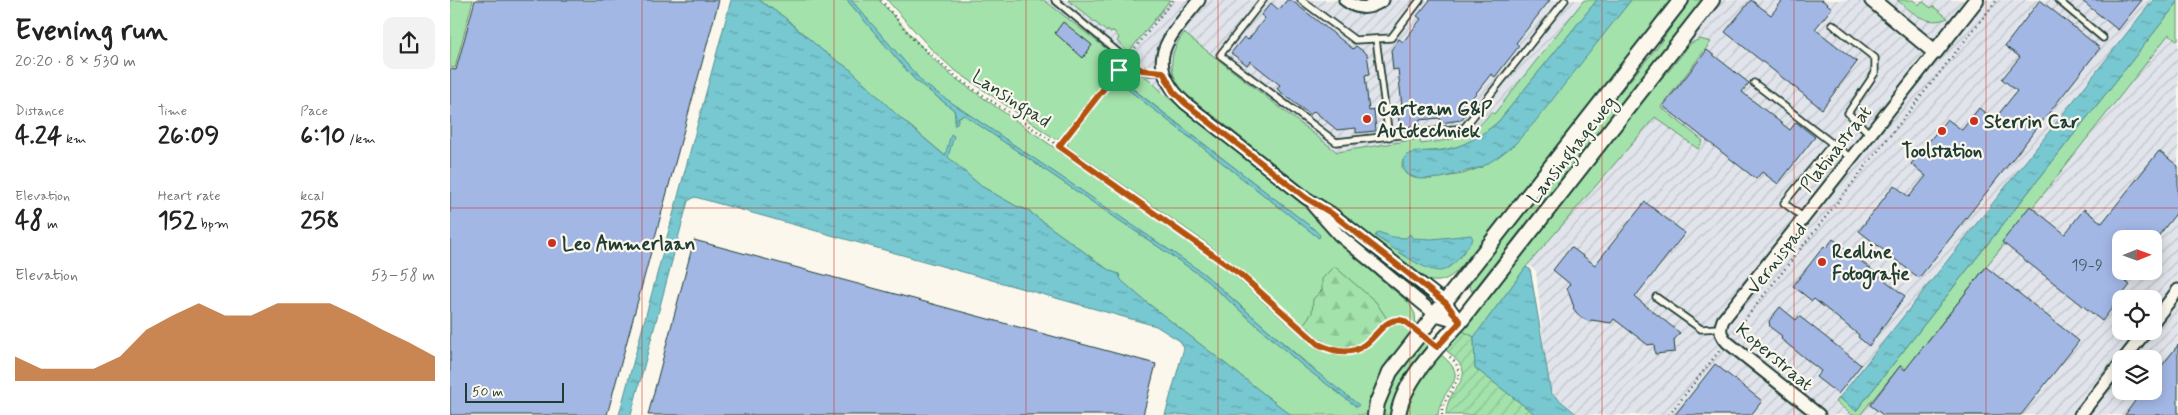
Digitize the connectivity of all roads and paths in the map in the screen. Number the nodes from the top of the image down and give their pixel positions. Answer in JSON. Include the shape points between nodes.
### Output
{"nodes":[{"id":1,"x":881,"y":0,"type":"edge"},
{"id":2,"x":1055,"y":0,"type":"edge"},
{"id":3,"x":1173,"y":0,"type":"edge"},
{"id":4,"x":1199,"y":0,"type":"edge"},
{"id":5,"x":1262,"y":0,"type":"edge"},
{"id":6,"x":1301,"y":0,"type":"edge"},
{"id":7,"x":1345,"y":0,"type":"edge"},
{"id":8,"x":1382,"y":0,"type":"edge"},
{"id":9,"x":1420,"y":0,"type":"edge"},
{"id":10,"x":1566,"y":0,"type":"edge"},
{"id":11,"x":1681,"y":0,"type":"edge"},
{"id":12,"x":1712,"y":0,"type":"edge"},
{"id":13,"x":1872,"y":0,"type":"edge"},
{"id":14,"x":1976,"y":0,"type":"edge"},
{"id":15,"x":1997,"y":0,"type":"edge"},
{"id":16,"x":2058,"y":0,"type":"edge"},
{"id":17,"x":1832,"y":24,"type":"dead end"},
{"id":18,"x":2103,"y":38,"type":"dead end"},
{"id":19,"x":1376,"y":39,"type":"junction"},
{"id":20,"x":1935,"y":52,"type":"junction"},
{"id":21,"x":1126,"y":60,"type":"junction"},
{"id":22,"x":1163,"y":72,"type":"junction"},
{"id":23,"x":1754,"y":83,"type":"dead end"},
{"id":24,"x":1870,"y":134,"type":"junction"},
{"id":25,"x":1389,"y":137,"type":"junction"},
{"id":26,"x":1832,"y":144,"type":"junction"},
{"id":27,"x":1059,"y":146,"type":"junction"},
{"id":28,"x":1851,"y":158,"type":"junction"},
{"id":29,"x":1306,"y":198,"type":"junction"},
{"id":30,"x":1804,"y":218,"type":"junction"},
{"id":31,"x":2178,"y":290,"type":"edge"},
{"id":32,"x":1656,"y":297,"type":"dead end"},
{"id":33,"x":1446,"y":303,"type":"junction"},
{"id":34,"x":2162,"y":311,"type":"edge"},
{"id":35,"x":1436,"y":315,"type":"junction"},
{"id":36,"x":1460,"y":322,"type":"junction"},
{"id":37,"x":1721,"y":324,"type":"junction"},
{"id":38,"x":1421,"y":335,"type":"junction"},
{"id":39,"x":2139,"y":340,"type":"edge"},
{"id":40,"x":1727,"y":342,"type":"junction"},
{"id":41,"x":1437,"y":347,"type":"junction"},
{"id":42,"x":2131,"y":350,"type":"edge"},
{"id":43,"x":2112,"y":374,"type":"edge"},
{"id":44,"x":1375,"y":415,"type":"edge"},
{"id":45,"x":1398,"y":415,"type":"edge"},
{"id":46,"x":1442,"y":415,"type":"edge"},
{"id":47,"x":1669,"y":415,"type":"edge"},
{"id":48,"x":1819,"y":415,"type":"edge"},
{"id":49,"x":2080,"y":415,"type":"edge"}],
"edges":[{"from":1,"to":27,"type":"path","name":"Lansingpad","via":[[914,40],[960,80]]},
{"from":2,"to":21,"type":"lane"},
{"from":3,"to":21,"type":"path"},
{"from":4,"to":22,"type":"street","via":[[1170,37],[1162,57]]},
{"from":5,"to":25,"type":"lane","via":[[1220,55],[1336,142]]},
{"from":6,"to":19,"type":"lane","via":[[1355,40]]},
{"from":7,"to":8,"type":"street","via":[[1363,9]]},
{"from":9,"to":19,"type":"lane","via":[[1391,38]]},
{"from":10,"to":25,"type":"lane","via":[[1464,128]]},
{"from":11,"to":33,"type":"street","name":"Lansinghageweg"},
{"from":12,"to":36,"type":"street","name":"Lansinghageweg"},
{"from":13,"to":20,"type":"street"},
{"from":14,"to":20,"type":"street","name":"Platinastraat"},
{"from":15,"to":40,"type":"path","name":"Vernispad"},
{"from":16,"to":18,"type":"lane"},
{"from":17,"to":24,"type":"lane","via":[[1875,58],[1875,73],[1848,113]]},
{"from":19,"to":25,"type":"lane"},
{"from":20,"to":24,"type":"street","name":"Platinastraat"},
{"from":21,"to":22,"type":"lane","via":[[1142,70]]},
{"from":21,"to":27,"type":"path"},
{"from":22,"to":29,"type":"street","via":[[1173,91],[1185,103]]},
{"from":23,"to":26,"type":"lane"},
{"from":24,"to":28,"type":"street","name":"Platinastraat"},
{"from":26,"to":28,"type":"lane"},
{"from":26,"to":30,"type":"lane","via":[[1784,203]]},
{"from":27,"to":38,"type":"path","name":"Lansingpad","via":[[1240,274],[1318,344],[1340,352],[1357,350],[1371,341],[1385,324],[1394,320],[1404,321]]},
{"from":28,"to":30,"type":"street","name":"Platinastraat"},
{"from":29,"to":33,"type":"street","via":[[1331,213]]},
{"from":29,"to":35,"type":"street","via":[[1339,235]]},
{"from":30,"to":37,"type":"street","name":"Platinastraat"},
{"from":31,"to":34,"type":"street"},
{"from":32,"to":37,"type":"lane","via":[[1701,329]]},
{"from":33,"to":35,"type":"street","name":"Lansinghageweg"},
{"from":33,"to":36,"type":"street"},
{"from":35,"to":36,"type":"street"},
{"from":35,"to":38,"type":"street","name":"Lansinghageweg"},
{"from":36,"to":41,"type":"street","name":"Lansinghageweg"},
{"from":37,"to":40,"type":"street","name":"Koperstraat","via":[[1720,334]]},
{"from":38,"to":44,"type":"street","name":"Lansinghageweg","via":[[1390,372],[1379,395]]},
{"from":39,"to":42,"type":"street"},
{"from":40,"to":47,"type":"path","name":"Vernispad"},
{"from":40,"to":48,"type":"street","name":"Koperstraat"},
{"from":41,"to":45,"type":"street","name":"Lansinghageweg","via":[[1406,389]]},
{"from":41,"to":46,"type":"path","via":[[1456,363],[1460,375],[1442,407]]},
{"from":43,"to":49,"type":"street"}]}
